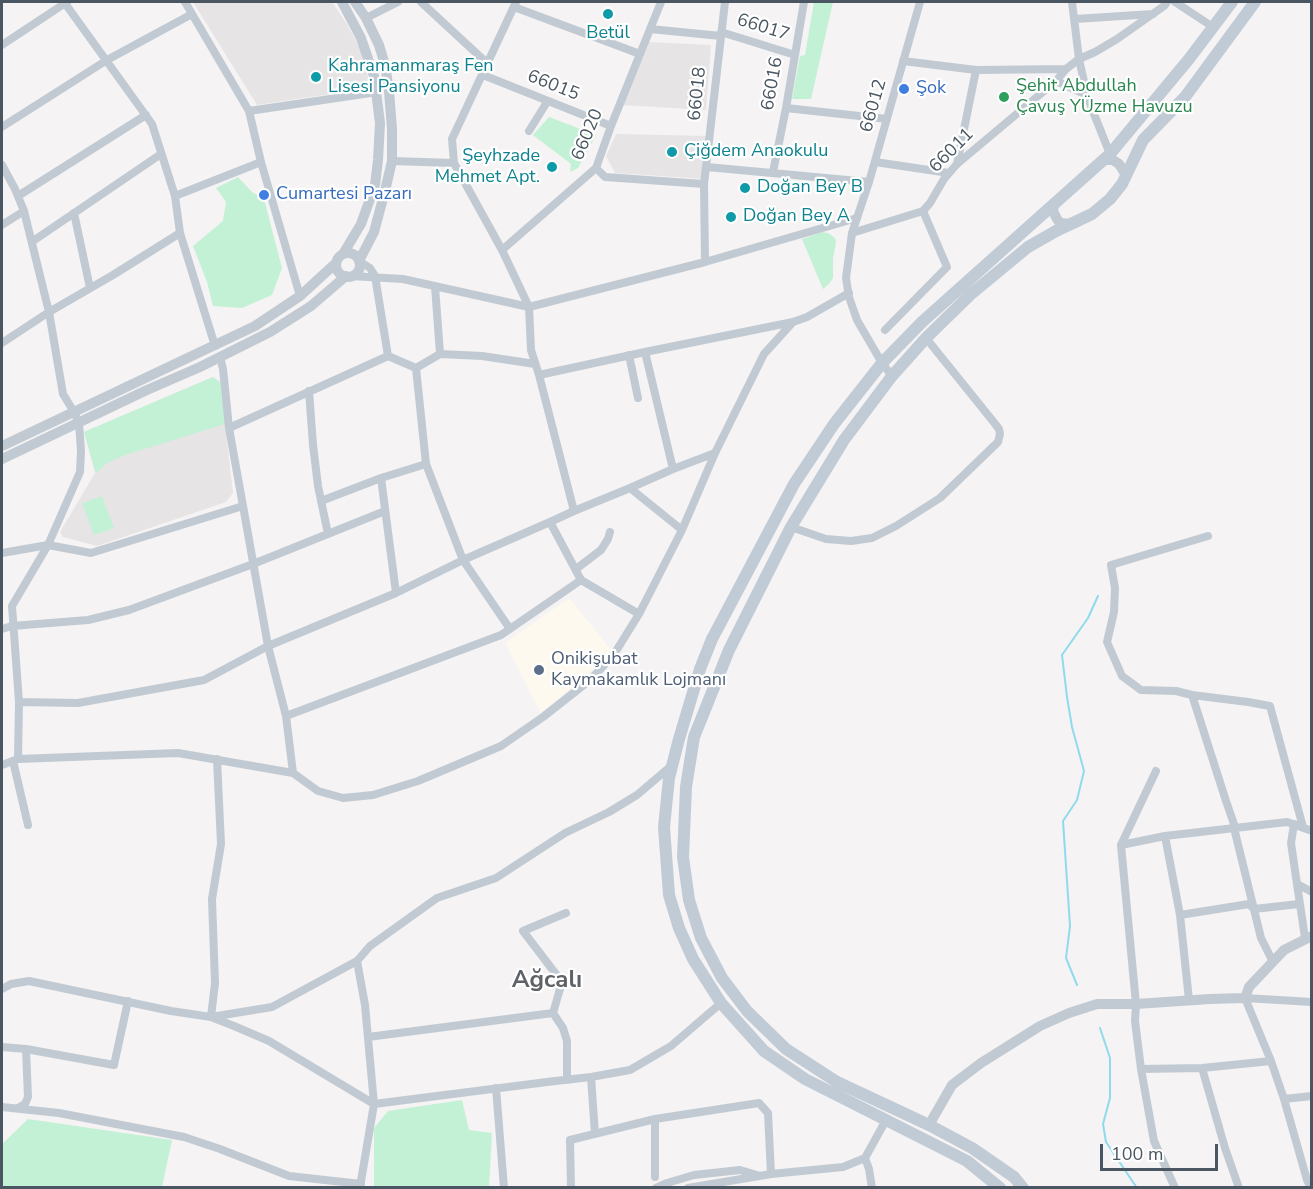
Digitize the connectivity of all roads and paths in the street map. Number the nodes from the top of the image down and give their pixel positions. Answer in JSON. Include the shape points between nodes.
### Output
{"nodes":[{"id":1,"x":66,"y":2,"type":"edge"},
{"id":2,"x":185,"y":2,"type":"edge"},
{"id":3,"x":342,"y":2,"type":"edge"},
{"id":4,"x":355,"y":2,"type":"edge"},
{"id":5,"x":398,"y":2,"type":"edge"},
{"id":6,"x":422,"y":2,"type":"edge"},
{"id":7,"x":661,"y":2,"type":"edge"},
{"id":8,"x":725,"y":2,"type":"edge"},
{"id":9,"x":804,"y":2,"type":"edge"},
{"id":10,"x":920,"y":2,"type":"edge"},
{"id":11,"x":1072,"y":2,"type":"edge"},
{"id":12,"x":1167,"y":2,"type":"edge"},
{"id":13,"x":1175,"y":2,"type":"edge"},
{"id":14,"x":1255,"y":2,"type":"edge"},
{"id":15,"x":1229,"y":3,"type":"edge"},
{"id":16,"x":515,"y":4,"type":"edge"},
{"id":17,"x":192,"y":14,"type":"junction"},
{"id":18,"x":1154,"y":14,"type":"junction"},
{"id":19,"x":366,"y":18,"type":"junction"},
{"id":20,"x":1075,"y":19,"type":"junction"},
{"id":21,"x":1213,"y":27,"type":"junction"},
{"id":22,"x":650,"y":29,"type":"junction"},
{"id":23,"x":721,"y":34,"type":"junction"},
{"id":24,"x":2,"y":45,"type":"edge"},
{"id":25,"x":640,"y":54,"type":"junction"},
{"id":26,"x":795,"y":55,"type":"junction"},
{"id":27,"x":1079,"y":59,"type":"junction"},
{"id":28,"x":107,"y":60,"type":"junction"},
{"id":29,"x":903,"y":61,"type":"junction"},
{"id":30,"x":488,"y":64,"type":"junction"},
{"id":31,"x":1066,"y":69,"type":"junction"},
{"id":32,"x":976,"y":70,"type":"junction"},
{"id":33,"x":483,"y":75,"type":"junction"},
{"id":34,"x":1056,"y":81,"type":"junction"},
{"id":35,"x":377,"y":92,"type":"junction"},
{"id":36,"x":1087,"y":95,"type":"junction"},
{"id":37,"x":547,"y":102,"type":"junction"},
{"id":38,"x":786,"y":108,"type":"junction"},
{"id":39,"x":249,"y":111,"type":"junction"},
{"id":40,"x":146,"y":115,"type":"junction"},
{"id":41,"x":887,"y":119,"type":"junction"},
{"id":42,"x":611,"y":126,"type":"junction"},
{"id":43,"x":2,"y":127,"type":"edge"},
{"id":44,"x":530,"y":131,"type":"dead end"},
{"id":45,"x":161,"y":154,"type":"junction"},
{"id":46,"x":1107,"y":157,"type":"junction"},
{"id":47,"x":392,"y":161,"type":"junction"},
{"id":48,"x":261,"y":162,"type":"junction"},
{"id":49,"x":875,"y":162,"type":"junction"},
{"id":50,"x":454,"y":163,"type":"junction"},
{"id":51,"x":957,"y":164,"type":"junction"},
{"id":52,"x":2,"y":165,"type":"edge"},
{"id":53,"x":707,"y":167,"type":"junction"},
{"id":54,"x":596,"y":168,"type":"junction"},
{"id":55,"x":773,"y":172,"type":"junction"},
{"id":56,"x":949,"y":173,"type":"junction"},
{"id":57,"x":1126,"y":175,"type":"junction"},
{"id":58,"x":869,"y":182,"type":"junction"},
{"id":59,"x":704,"y":184,"type":"junction"},
{"id":60,"x":18,"y":196,"type":"junction"},
{"id":61,"x":174,"y":196,"type":"junction"},
{"id":62,"x":1054,"y":204,"type":"junction"},
{"id":63,"x":24,"y":211,"type":"junction"},
{"id":64,"x":923,"y":211,"type":"junction"},
{"id":65,"x":74,"y":213,"type":"junction"},
{"id":66,"x":856,"y":218,"type":"junction"},
{"id":67,"x":1072,"y":224,"type":"junction"},
{"id":68,"x":2,"y":225,"type":"edge"},
{"id":69,"x":180,"y":233,"type":"junction"},
{"id":70,"x":852,"y":233,"type":"junction"},
{"id":71,"x":33,"y":241,"type":"junction"},
{"id":72,"x":502,"y":250,"type":"junction"},
{"id":73,"x":340,"y":258,"type":"junction"},
{"id":74,"x":359,"y":261,"type":"junction"},
{"id":75,"x":705,"y":262,"type":"junction"},
{"id":76,"x":348,"y":276,"type":"junction"},
{"id":77,"x":375,"y":276,"type":"junction"},
{"id":78,"x":435,"y":286,"type":"junction"},
{"id":79,"x":90,"y":288,"type":"junction"},
{"id":80,"x":849,"y":293,"type":"junction"},
{"id":81,"x":300,"y":296,"type":"junction"},
{"id":82,"x":529,"y":306,"type":"junction"},
{"id":83,"x":49,"y":312,"type":"junction"},
{"id":84,"x":793,"y":322,"type":"junction"},
{"id":85,"x":885,"y":330,"type":"dead end"},
{"id":86,"x":926,"y":338,"type":"junction"},
{"id":87,"x":2,"y":343,"type":"edge"},
{"id":88,"x":215,"y":346,"type":"junction"},
{"id":89,"x":645,"y":352,"type":"junction"},
{"id":90,"x":440,"y":354,"type":"junction"},
{"id":91,"x":630,"y":355,"type":"junction"},
{"id":92,"x":388,"y":356,"type":"junction"},
{"id":93,"x":220,"y":357,"type":"junction"},
{"id":94,"x":882,"y":363,"type":"junction"},
{"id":95,"x":535,"y":364,"type":"junction"},
{"id":96,"x":416,"y":368,"type":"junction"},
{"id":97,"x":539,"y":375,"type":"junction"},
{"id":98,"x":892,"y":376,"type":"junction"},
{"id":99,"x":309,"y":391,"type":"junction"},
{"id":100,"x":638,"y":398,"type":"dead end"},
{"id":101,"x":74,"y":412,"type":"junction"},
{"id":102,"x":79,"y":423,"type":"junction"},
{"id":103,"x":229,"y":428,"type":"junction"},
{"id":104,"x":2,"y":446,"type":"edge"},
{"id":105,"x":715,"y":453,"type":"junction"},
{"id":106,"x":2,"y":459,"type":"edge"},
{"id":107,"x":426,"y":464,"type":"junction"},
{"id":108,"x":673,"y":469,"type":"junction"},
{"id":109,"x":381,"y":478,"type":"junction"},
{"id":110,"x":630,"y":488,"type":"junction"},
{"id":111,"x":321,"y":501,"type":"junction"},
{"id":112,"x":243,"y":506,"type":"junction"},
{"id":113,"x":385,"y":511,"type":"junction"},
{"id":114,"x":573,"y":511,"type":"junction"},
{"id":115,"x":550,"y":522,"type":"junction"},
{"id":116,"x":791,"y":527,"type":"junction"},
{"id":117,"x":682,"y":530,"type":"junction"},
{"id":118,"x":610,"y":532,"type":"dead end"},
{"id":119,"x":328,"y":534,"type":"junction"},
{"id":120,"x":1208,"y":536,"type":"dead end"},
{"id":121,"x":48,"y":545,"type":"junction"},
{"id":122,"x":2,"y":553,"type":"edge"},
{"id":123,"x":464,"y":560,"type":"junction"},
{"id":124,"x":253,"y":564,"type":"junction"},
{"id":125,"x":576,"y":569,"type":"junction"},
{"id":126,"x":581,"y":580,"type":"junction"},
{"id":127,"x":396,"y":593,"type":"junction"},
{"id":128,"x":639,"y":614,"type":"junction"},
{"id":129,"x":12,"y":626,"type":"junction"},
{"id":130,"x":2,"y":629,"type":"edge"},
{"id":131,"x":510,"y":629,"type":"junction"},
{"id":132,"x":268,"y":646,"type":"junction"},
{"id":133,"x":1192,"y":695,"type":"junction"},
{"id":134,"x":19,"y":702,"type":"junction"},
{"id":135,"x":286,"y":716,"type":"junction"},
{"id":136,"x":217,"y":759,"type":"junction"},
{"id":137,"x":16,"y":760,"type":"junction"},
{"id":138,"x":2,"y":765,"type":"edge"},
{"id":139,"x":672,"y":766,"type":"junction"},
{"id":140,"x":1156,"y":771,"type":"dead end"},
{"id":141,"x":293,"y":773,"type":"junction"},
{"id":142,"x":28,"y":825,"type":"dead end"},
{"id":143,"x":1303,"y":827,"type":"edge"},
{"id":144,"x":1235,"y":828,"type":"junction"},
{"id":145,"x":1166,"y":836,"type":"junction"},
{"id":146,"x":1121,"y":845,"type":"junction"},
{"id":147,"x":1297,"y":884,"type":"junction"},
{"id":148,"x":1311,"y":892,"type":"edge"},
{"id":149,"x":1299,"y":904,"type":"junction"},
{"id":150,"x":1254,"y":909,"type":"junction"},
{"id":151,"x":566,"y":913,"type":"dead end"},
{"id":152,"x":1180,"y":915,"type":"junction"},
{"id":153,"x":1308,"y":937,"type":"edge"},
{"id":154,"x":357,"y":961,"type":"junction"},
{"id":155,"x":1273,"y":962,"type":"junction"},
{"id":156,"x":2,"y":988,"type":"edge"},
{"id":157,"x":1245,"y":998,"type":"junction"},
{"id":158,"x":1189,"y":1000,"type":"junction"},
{"id":159,"x":128,"y":1002,"type":"junction"},
{"id":160,"x":1311,"y":1002,"type":"edge"},
{"id":161,"x":721,"y":1003,"type":"junction"},
{"id":162,"x":1136,"y":1004,"type":"junction"},
{"id":163,"x":553,"y":1013,"type":"junction"},
{"id":164,"x":211,"y":1017,"type":"junction"},
{"id":165,"x":368,"y":1037,"type":"junction"},
{"id":166,"x":2,"y":1047,"type":"edge"},
{"id":167,"x":26,"y":1050,"type":"junction"},
{"id":168,"x":1271,"y":1061,"type":"junction"},
{"id":169,"x":1202,"y":1068,"type":"junction"},
{"id":170,"x":1141,"y":1069,"type":"junction"},
{"id":171,"x":591,"y":1077,"type":"junction"},
{"id":172,"x":567,"y":1080,"type":"junction"},
{"id":173,"x":496,"y":1088,"type":"junction"},
{"id":174,"x":1311,"y":1096,"type":"edge"},
{"id":175,"x":1284,"y":1099,"type":"junction"},
{"id":176,"x":374,"y":1104,"type":"junction"},
{"id":177,"x":2,"y":1107,"type":"edge"},
{"id":178,"x":17,"y":1108,"type":"junction"},
{"id":179,"x":655,"y":1119,"type":"junction"},
{"id":180,"x":886,"y":1120,"type":"junction"},
{"id":181,"x":930,"y":1125,"type":"junction"},
{"id":182,"x":595,"y":1134,"type":"junction"},
{"id":183,"x":866,"y":1158,"type":"junction"},
{"id":184,"x":771,"y":1174,"type":"junction"},
{"id":185,"x":760,"y":1175,"type":"junction"},
{"id":186,"x":655,"y":1177,"type":"dead end"},
{"id":187,"x":1310,"y":1182,"type":"edge"},
{"id":188,"x":360,"y":1186,"type":"edge"},
{"id":189,"x":504,"y":1188,"type":"edge"},
{"id":190,"x":571,"y":1188,"type":"edge"},
{"id":191,"x":656,"y":1188,"type":"edge"},
{"id":192,"x":688,"y":1188,"type":"edge"},
{"id":193,"x":872,"y":1188,"type":"edge"},
{"id":194,"x":1000,"y":1188,"type":"edge"},
{"id":195,"x":1023,"y":1188,"type":"edge"},
{"id":196,"x":1174,"y":1188,"type":"edge"},
{"id":197,"x":1239,"y":1188,"type":"edge"}],
"edges":[{"from":1,"to":24,"type":"street"},
{"from":1,"to":28,"type":"street"},
{"from":2,"to":17,"type":"street"},
{"from":3,"to":35,"type":"street","via":[[361,38]]},
{"from":4,"to":19,"type":"street"},
{"from":5,"to":19,"type":"street"},
{"from":6,"to":30,"type":"street"},
{"from":7,"to":22,"type":"street","name":"66020"},
{"from":8,"to":23,"type":"street","name":"66018"},
{"from":9,"to":26,"type":"street","name":"66016"},
{"from":10,"to":29,"type":"street","name":"66012"},
{"from":11,"to":20,"type":"street"},
{"from":12,"to":18,"type":"street","name":"66011"},
{"from":13,"to":21,"type":"street"},
{"from":14,"to":57,"type":"main road","via":[[1185,97],[1143,140]]},
{"from":15,"to":21,"type":"main road"},
{"from":16,"to":25,"type":"street"},
{"from":16,"to":30,"type":"street"},
{"from":17,"to":28,"type":"street"},
{"from":17,"to":39,"type":"street"},
{"from":18,"to":20,"type":"street"},
{"from":18,"to":27,"type":"street","name":"66011"},
{"from":19,"to":47,"type":"street","via":[[385,65]]},
{"from":20,"to":27,"type":"street"},
{"from":21,"to":46,"type":"main road"},
{"from":22,"to":23,"type":"street","name":"66017"},
{"from":22,"to":25,"type":"street","name":"66020"},
{"from":23,"to":26,"type":"street","name":"66017"},
{"from":23,"to":53,"type":"street","name":"66018"},
{"from":25,"to":42,"type":"street","name":"66020"},
{"from":26,"to":38,"type":"street","name":"66016"},
{"from":27,"to":31,"type":"street","name":"66011"},
{"from":27,"to":36,"type":"street"},
{"from":28,"to":40,"type":"street"},
{"from":28,"to":43,"type":"street"},
{"from":29,"to":32,"type":"street"},
{"from":29,"to":41,"type":"street","name":"66012"},
{"from":30,"to":33,"type":"street"},
{"from":31,"to":32,"type":"street"},
{"from":31,"to":34,"type":"street","name":"66011"},
{"from":32,"to":51,"type":"street"},
{"from":33,"to":37,"type":"street","name":"66015"},
{"from":33,"to":50,"type":"street","via":[[452,139]]},
{"from":34,"to":36,"type":"street"},
{"from":34,"to":51,"type":"street","name":"66011"},
{"from":35,"to":39,"type":"street"},
{"from":35,"to":73,"type":"street","via":[[380,123],[375,184],[361,224]]},
{"from":36,"to":46,"type":"street"},
{"from":37,"to":42,"type":"street","name":"66015"},
{"from":37,"to":44,"type":"street"},
{"from":38,"to":41,"type":"street"},
{"from":38,"to":55,"type":"street","name":"66016"},
{"from":39,"to":48,"type":"street"},
{"from":40,"to":45,"type":"street"},
{"from":40,"to":60,"type":"street"},
{"from":41,"to":49,"type":"street","name":"66012"},
{"from":42,"to":54,"type":"street","name":"66020"},
{"from":45,"to":61,"type":"street"},
{"from":45,"to":65,"type":"street"},
{"from":46,"to":57,"type":"street","via":[[1119,164]]},
{"from":46,"to":62,"type":"main road"},
{"from":47,"to":50,"type":"street"},
{"from":47,"to":74,"type":"street","via":[[374,232]]},
{"from":48,"to":61,"type":"street"},
{"from":48,"to":81,"type":"street"},
{"from":49,"to":56,"type":"street"},
{"from":49,"to":58,"type":"street","name":"66012"},
{"from":50,"to":72,"type":"street"},
{"from":51,"to":56,"type":"street","name":"66011"},
{"from":52,"to":60,"type":"street"},
{"from":53,"to":55,"type":"street"},
{"from":53,"to":59,"type":"street","name":"66018"},
{"from":54,"to":59,"type":"street","via":[[605,177]]},
{"from":54,"to":72,"type":"street","name":"66020"},
{"from":55,"to":58,"type":"street"},
{"from":56,"to":64,"type":"street","name":"66011"},
{"from":57,"to":67,"type":"main road","via":[[1110,199]]},
{"from":58,"to":66,"type":"street","name":"66012"},
{"from":59,"to":75,"type":"street","name":"66018"},
{"from":60,"to":63,"type":"street"},
{"from":61,"to":69,"type":"street"},
{"from":62,"to":67,"type":"street","via":[[1057,219]]},
{"from":62,"to":94,"type":"main road"},
{"from":63,"to":68,"type":"street"},
{"from":63,"to":71,"type":"street"},
{"from":64,"to":70,"type":"street"},
{"from":64,"to":85,"type":"street","via":[[947,267]]},
{"from":65,"to":71,"type":"street"},
{"from":65,"to":79,"type":"street"},
{"from":66,"to":70,"type":"street","name":"66012"},
{"from":66,"to":75,"type":"street"},
{"from":67,"to":86,"type":"main road","via":[[1028,247]]},
{"from":69,"to":79,"type":"street"},
{"from":69,"to":88,"type":"street"},
{"from":70,"to":80,"type":"street","name":"66012","via":[[846,278]]},
{"from":71,"to":83,"type":"street"},
{"from":72,"to":82,"type":"street"},
{"from":73,"to":74,"type":"street","via":[[350,253]]},
{"from":73,"to":76,"type":"street","via":[[336,266]]},
{"from":73,"to":81,"type":"street"},
{"from":74,"to":76,"type":"street","via":[[359,268]]},
{"from":74,"to":77,"type":"street"},
{"from":75,"to":82,"type":"street"},
{"from":76,"to":77,"type":"street"},
{"from":76,"to":93,"type":"street","via":[[270,332]]},
{"from":77,"to":78,"type":"street"},
{"from":77,"to":92,"type":"street"},
{"from":78,"to":82,"type":"street"},
{"from":78,"to":90,"type":"street"},
{"from":79,"to":83,"type":"street"},
{"from":80,"to":84,"type":"street"},
{"from":80,"to":94,"type":"street","name":"66012","via":[[857,320]]},
{"from":81,"to":88,"type":"street","via":[[255,326]]},
{"from":82,"to":95,"type":"street"},
{"from":83,"to":87,"type":"street"},
{"from":83,"to":101,"type":"street","via":[[63,394]]},
{"from":84,"to":89,"type":"street"},
{"from":84,"to":105,"type":"street","via":[[764,354]]},
{"from":86,"to":98,"type":"main road"},
{"from":86,"to":116,"type":"street","via":[[999,429],[998,442],[940,498],[872,538],[826,539]]},
{"from":88,"to":101,"type":"street"},
{"from":89,"to":91,"type":"street"},
{"from":89,"to":108,"type":"street"},
{"from":90,"to":95,"type":"street"},
{"from":90,"to":96,"type":"street"},
{"from":91,"to":97,"type":"street"},
{"from":91,"to":100,"type":"street"},
{"from":92,"to":96,"type":"street"},
{"from":92,"to":99,"type":"street"},
{"from":93,"to":102,"type":"street"},
{"from":93,"to":103,"type":"street"},
{"from":94,"to":98,"type":"street","name":"66012"},
{"from":94,"to":139,"type":"main road","via":[[794,484],[712,639]]},
{"from":95,"to":97,"type":"street"},
{"from":96,"to":107,"type":"street"},
{"from":97,"to":114,"type":"street"},
{"from":98,"to":116,"type":"main road","via":[[844,440]]},
{"from":99,"to":103,"type":"street"},
{"from":99,"to":111,"type":"street"},
{"from":101,"to":102,"type":"street"},
{"from":101,"to":104,"type":"street"},
{"from":102,"to":106,"type":"street"},
{"from":102,"to":121,"type":"street","via":[[80,472]]},
{"from":103,"to":112,"type":"street"},
{"from":105,"to":108,"type":"street"},
{"from":105,"to":117,"type":"street"},
{"from":107,"to":109,"type":"street"},
{"from":107,"to":123,"type":"street"},
{"from":108,"to":110,"type":"street"},
{"from":109,"to":111,"type":"street"},
{"from":109,"to":113,"type":"street"},
{"from":110,"to":114,"type":"street"},
{"from":110,"to":117,"type":"street"},
{"from":111,"to":119,"type":"street"},
{"from":112,"to":121,"type":"street","via":[[91,552]]},
{"from":112,"to":124,"type":"street"},
{"from":113,"to":119,"type":"street"},
{"from":113,"to":127,"type":"street"},
{"from":114,"to":115,"type":"street"},
{"from":115,"to":123,"type":"street"},
{"from":115,"to":125,"type":"street"},
{"from":116,"to":181,"type":"main road","via":[[729,650],[694,737],[682,857],[689,900],[701,938],[722,978],[747,1011],[786,1049],[837,1082]]},
{"from":117,"to":128,"type":"street"},
{"from":118,"to":125,"type":"street","via":[[602,550]]},
{"from":119,"to":124,"type":"street"},
{"from":120,"to":133,"type":"street","via":[[1111,565],[1114,612],[1107,642],[1122,676],[1141,690]]},
{"from":121,"to":122,"type":"street"},
{"from":121,"to":129,"type":"street","via":[[12,606]]},
{"from":123,"to":127,"type":"street"},
{"from":123,"to":131,"type":"street"},
{"from":124,"to":129,"type":"street","via":[[129,610],[88,620]]},
{"from":124,"to":132,"type":"street"},
{"from":125,"to":126,"type":"street"},
{"from":126,"to":128,"type":"street"},
{"from":126,"to":131,"type":"street"},
{"from":127,"to":132,"type":"street"},
{"from":128,"to":141,"type":"street","via":[[613,656],[590,680],[501,746],[418,781],[373,795],[343,798],[318,791]]},
{"from":129,"to":130,"type":"street"},
{"from":129,"to":134,"type":"street"},
{"from":131,"to":135,"type":"street"},
{"from":132,"to":134,"type":"street","via":[[204,680],[78,703]]},
{"from":132,"to":135,"type":"street"},
{"from":133,"to":143,"type":"street","via":[[1270,706]]},
{"from":133,"to":144,"type":"street"},
{"from":134,"to":137,"type":"street"},
{"from":135,"to":141,"type":"street"},
{"from":136,"to":137,"type":"street","via":[[178,753]]},
{"from":136,"to":141,"type":"street"},
{"from":136,"to":164,"type":"street","via":[[220,844],[212,899],[215,983]]},
{"from":137,"to":138,"type":"street"},
{"from":137,"to":142,"type":"street"},
{"from":139,"to":154,"type":"street","via":[[637,795],[565,833],[496,878],[437,897],[370,946]]},
{"from":139,"to":161,"type":"main road","via":[[664,827],[669,895],[693,959]]},
{"from":140,"to":146,"type":"street"},
{"from":143,"to":144,"type":"street","via":[[1287,822]]},
{"from":143,"to":147,"type":"street","via":[[1292,843]]},
{"from":144,"to":145,"type":"street"},
{"from":144,"to":150,"type":"street"},
{"from":145,"to":146,"type":"street"},
{"from":145,"to":152,"type":"street"},
{"from":146,"to":162,"type":"street"},
{"from":147,"to":148,"type":"street"},
{"from":147,"to":149,"type":"street"},
{"from":149,"to":150,"type":"street"},
{"from":149,"to":153,"type":"street"},
{"from":150,"to":152,"type":"street","via":[[1249,904]]},
{"from":150,"to":155,"type":"street","via":[[1261,938]]},
{"from":151,"to":163,"type":"street","via":[[523,930],[562,982]]},
{"from":152,"to":158,"type":"street"},
{"from":153,"to":155,"type":"street","via":[[1284,950]]},
{"from":154,"to":164,"type":"street","via":[[272,1007]]},
{"from":154,"to":165,"type":"street"},
{"from":155,"to":157,"type":"street","via":[[1249,987]]},
{"from":156,"to":159,"type":"street","via":[[29,981]]},
{"from":157,"to":158,"type":"street"},
{"from":157,"to":160,"type":"street"},
{"from":157,"to":168,"type":"street"},
{"from":158,"to":162,"type":"street"},
{"from":159,"to":164,"type":"street"},
{"from":159,"to":167,"type":"street","via":[[114,1065]]},
{"from":161,"to":171,"type":"street","via":[[671,1046],[630,1070]]},
{"from":161,"to":180,"type":"main road","via":[[774,1058],[805,1079]]},
{"from":162,"to":170,"type":"street"},
{"from":162,"to":181,"type":"street","via":[[1097,1004],[1040,1026],[952,1085]]},
{"from":163,"to":165,"type":"street"},
{"from":163,"to":172,"type":"street","via":[[567,1041]]},
{"from":164,"to":176,"type":"street","via":[[269,1041]]},
{"from":165,"to":176,"type":"street"},
{"from":166,"to":167,"type":"street"},
{"from":167,"to":178,"type":"street","via":[[28,1097]]},
{"from":168,"to":169,"type":"street"},
{"from":168,"to":175,"type":"street"},
{"from":169,"to":170,"type":"street"},
{"from":169,"to":197,"type":"street"},
{"from":170,"to":196,"type":"street","via":[[1154,1141]]},
{"from":171,"to":172,"type":"street"},
{"from":171,"to":182,"type":"street"},
{"from":172,"to":173,"type":"street"},
{"from":173,"to":176,"type":"street"},
{"from":173,"to":189,"type":"street"},
{"from":174,"to":175,"type":"street"},
{"from":175,"to":187,"type":"street"},
{"from":176,"to":188,"type":"street"},
{"from":177,"to":178,"type":"street"},
{"from":178,"to":188,"type":"street","via":[[184,1137],[289,1176]]},
{"from":179,"to":182,"type":"street"},
{"from":179,"to":184,"type":"street","via":[[759,1103],[768,1113]]},
{"from":179,"to":186,"type":"street"},
{"from":180,"to":183,"type":"street"},
{"from":180,"to":194,"type":"main road","via":[[967,1161]]},
{"from":181,"to":195,"type":"main road","via":[[972,1148],[1014,1177]]},
{"from":182,"to":190,"type":"street","via":[[570,1140]]},
{"from":183,"to":184,"type":"street","via":[[843,1167]]},
{"from":183,"to":193,"type":"street"},
{"from":184,"to":185,"type":"street"},
{"from":185,"to":191,"type":"street","via":[[740,1170],[694,1175]]},
{"from":185,"to":192,"type":"street"}]}
